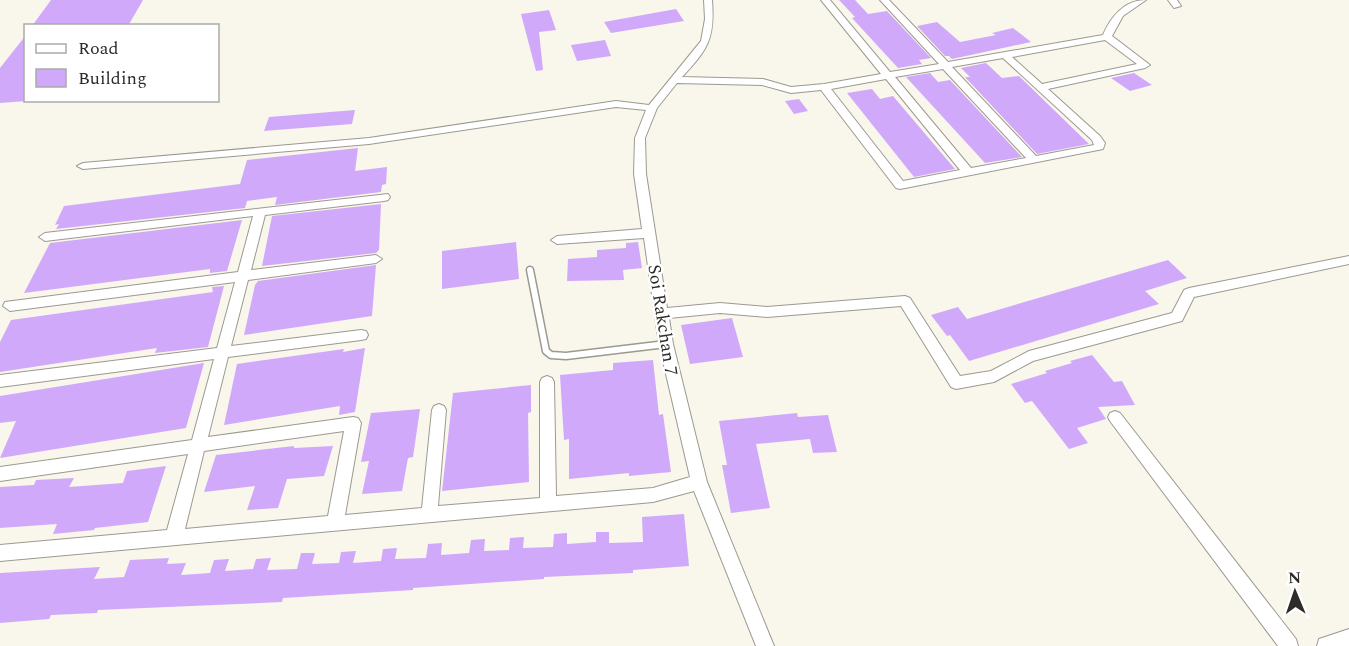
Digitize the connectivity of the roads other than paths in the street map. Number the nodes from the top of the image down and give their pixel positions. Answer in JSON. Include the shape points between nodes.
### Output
{"nodes":[{"id":1,"x":708,"y":0,"type":"edge"},
{"id":2,"x":825,"y":0,"type":"edge"},
{"id":3,"x":884,"y":0,"type":"edge"},
{"id":4,"x":1142,"y":0,"type":"edge"},
{"id":5,"x":1107,"y":37,"type":"junction"},
{"id":6,"x":1005,"y":55,"type":"junction"},
{"id":7,"x":947,"y":66,"type":"junction"},
{"id":8,"x":888,"y":76,"type":"junction"},
{"id":9,"x":674,"y":80,"type":"junction"},
{"id":10,"x":824,"y":87,"type":"junction"},
{"id":11,"x":1041,"y":87,"type":"junction"},
{"id":12,"x":652,"y":108,"type":"junction"},
{"id":13,"x":1034,"y":160,"type":"junction"},
{"id":14,"x":83,"y":166,"type":"dead end"},
{"id":15,"x":968,"y":172,"type":"junction"},
{"id":16,"x":384,"y":197,"type":"dead end"},
{"id":17,"x":260,"y":211,"type":"junction"},
{"id":18,"x":649,"y":233,"type":"junction"},
{"id":19,"x":45,"y":237,"type":"dead end"},
{"id":20,"x":557,"y":240,"type":"dead end"},
{"id":21,"x":376,"y":259,"type":"dead end"},
{"id":22,"x":1349,"y":260,"type":"edge"},
{"id":23,"x":530,"y":270,"type":"dead end"},
{"id":24,"x":243,"y":276,"type":"junction"},
{"id":25,"x":10,"y":306,"type":"dead end"},
{"id":26,"x":662,"y":314,"type":"junction"},
{"id":27,"x":361,"y":335,"type":"dead end"},
{"id":28,"x":666,"y":344,"type":"junction"},
{"id":29,"x":223,"y":352,"type":"junction"},
{"id":30,"x":0,"y":381,"type":"edge"},
{"id":31,"x":546,"y":382,"type":"dead end"},
{"id":32,"x":439,"y":410,"type":"dead end"},
{"id":33,"x":1115,"y":417,"type":"dead end"},
{"id":34,"x":198,"y":445,"type":"junction"},
{"id":35,"x":0,"y":474,"type":"edge"},
{"id":36,"x":699,"y":482,"type":"junction"},
{"id":37,"x":548,"y":505,"type":"junction"},
{"id":38,"x":429,"y":515,"type":"junction"},
{"id":39,"x":334,"y":523,"type":"junction"},
{"id":40,"x":174,"y":537,"type":"junction"},
{"id":41,"x":0,"y":553,"type":"edge"},
{"id":42,"x":1349,"y":638,"type":"edge"},
{"id":43,"x":765,"y":646,"type":"edge"},
{"id":44,"x":1289,"y":646,"type":"edge"},
{"id":45,"x":1326,"y":646,"type":"edge"}],
"edges":[{"from":1,"to":9,"type":"street","name":"Soi Rakchan 7","via":[[706,40]]},
{"from":2,"to":8,"type":"street"},
{"from":3,"to":7,"type":"street"},
{"from":4,"to":5,"type":"street","via":[[1119,14]]},
{"from":5,"to":6,"type":"street"},
{"from":5,"to":11,"type":"street","via":[[1145,65]]},
{"from":6,"to":7,"type":"street"},
{"from":6,"to":11,"type":"street"},
{"from":7,"to":8,"type":"street"},
{"from":7,"to":13,"type":"street"},
{"from":8,"to":10,"type":"street"},
{"from":8,"to":15,"type":"street"},
{"from":9,"to":10,"type":"street","via":[[763,82],[791,90]]},
{"from":9,"to":12,"type":"street","name":"Soi Rakchan 7"},
{"from":10,"to":15,"type":"street","via":[[900,185]]},
{"from":11,"to":13,"type":"street","via":[[1100,143],[1099,147]]},
{"from":12,"to":14,"type":"street","via":[[616,104],[369,141]]},
{"from":12,"to":18,"type":"street","name":"Soi Rakchan 7","via":[[640,138],[640,174]]},
{"from":13,"to":15,"type":"street"},
{"from":16,"to":17,"type":"street"},
{"from":17,"to":19,"type":"street"},
{"from":17,"to":24,"type":"street"},
{"from":18,"to":20,"type":"street"},
{"from":18,"to":26,"type":"street","name":"Soi Rakchan 7"},
{"from":21,"to":24,"type":"street"},
{"from":22,"to":26,"type":"street","via":[[1189,293],[1177,317],[1029,357],[994,376],[956,383],[905,301],[767,312],[720,308]]},
{"from":23,"to":28,"type":"lane","via":[[546,351],[551,355]]},
{"from":24,"to":25,"type":"street"},
{"from":24,"to":29,"type":"street"},
{"from":26,"to":28,"type":"street","name":"Soi Rakchan 7"},
{"from":27,"to":29,"type":"street"},
{"from":28,"to":36,"type":"street","name":"Soi Rakchan 7"},
{"from":29,"to":30,"type":"street"},
{"from":29,"to":34,"type":"street"},
{"from":31,"to":37,"type":"street"},
{"from":32,"to":38,"type":"street"},
{"from":33,"to":44,"type":"street"},
{"from":34,"to":35,"type":"street"},
{"from":34,"to":39,"type":"street","via":[[353,423]]},
{"from":34,"to":40,"type":"street"},
{"from":36,"to":37,"type":"street","via":[[653,495]]},
{"from":36,"to":43,"type":"street","name":"Soi Rakchan 7"},
{"from":37,"to":38,"type":"street"},
{"from":38,"to":39,"type":"street"},
{"from":39,"to":40,"type":"street"},
{"from":40,"to":41,"type":"street"},
{"from":42,"to":45,"type":"street"}]}
